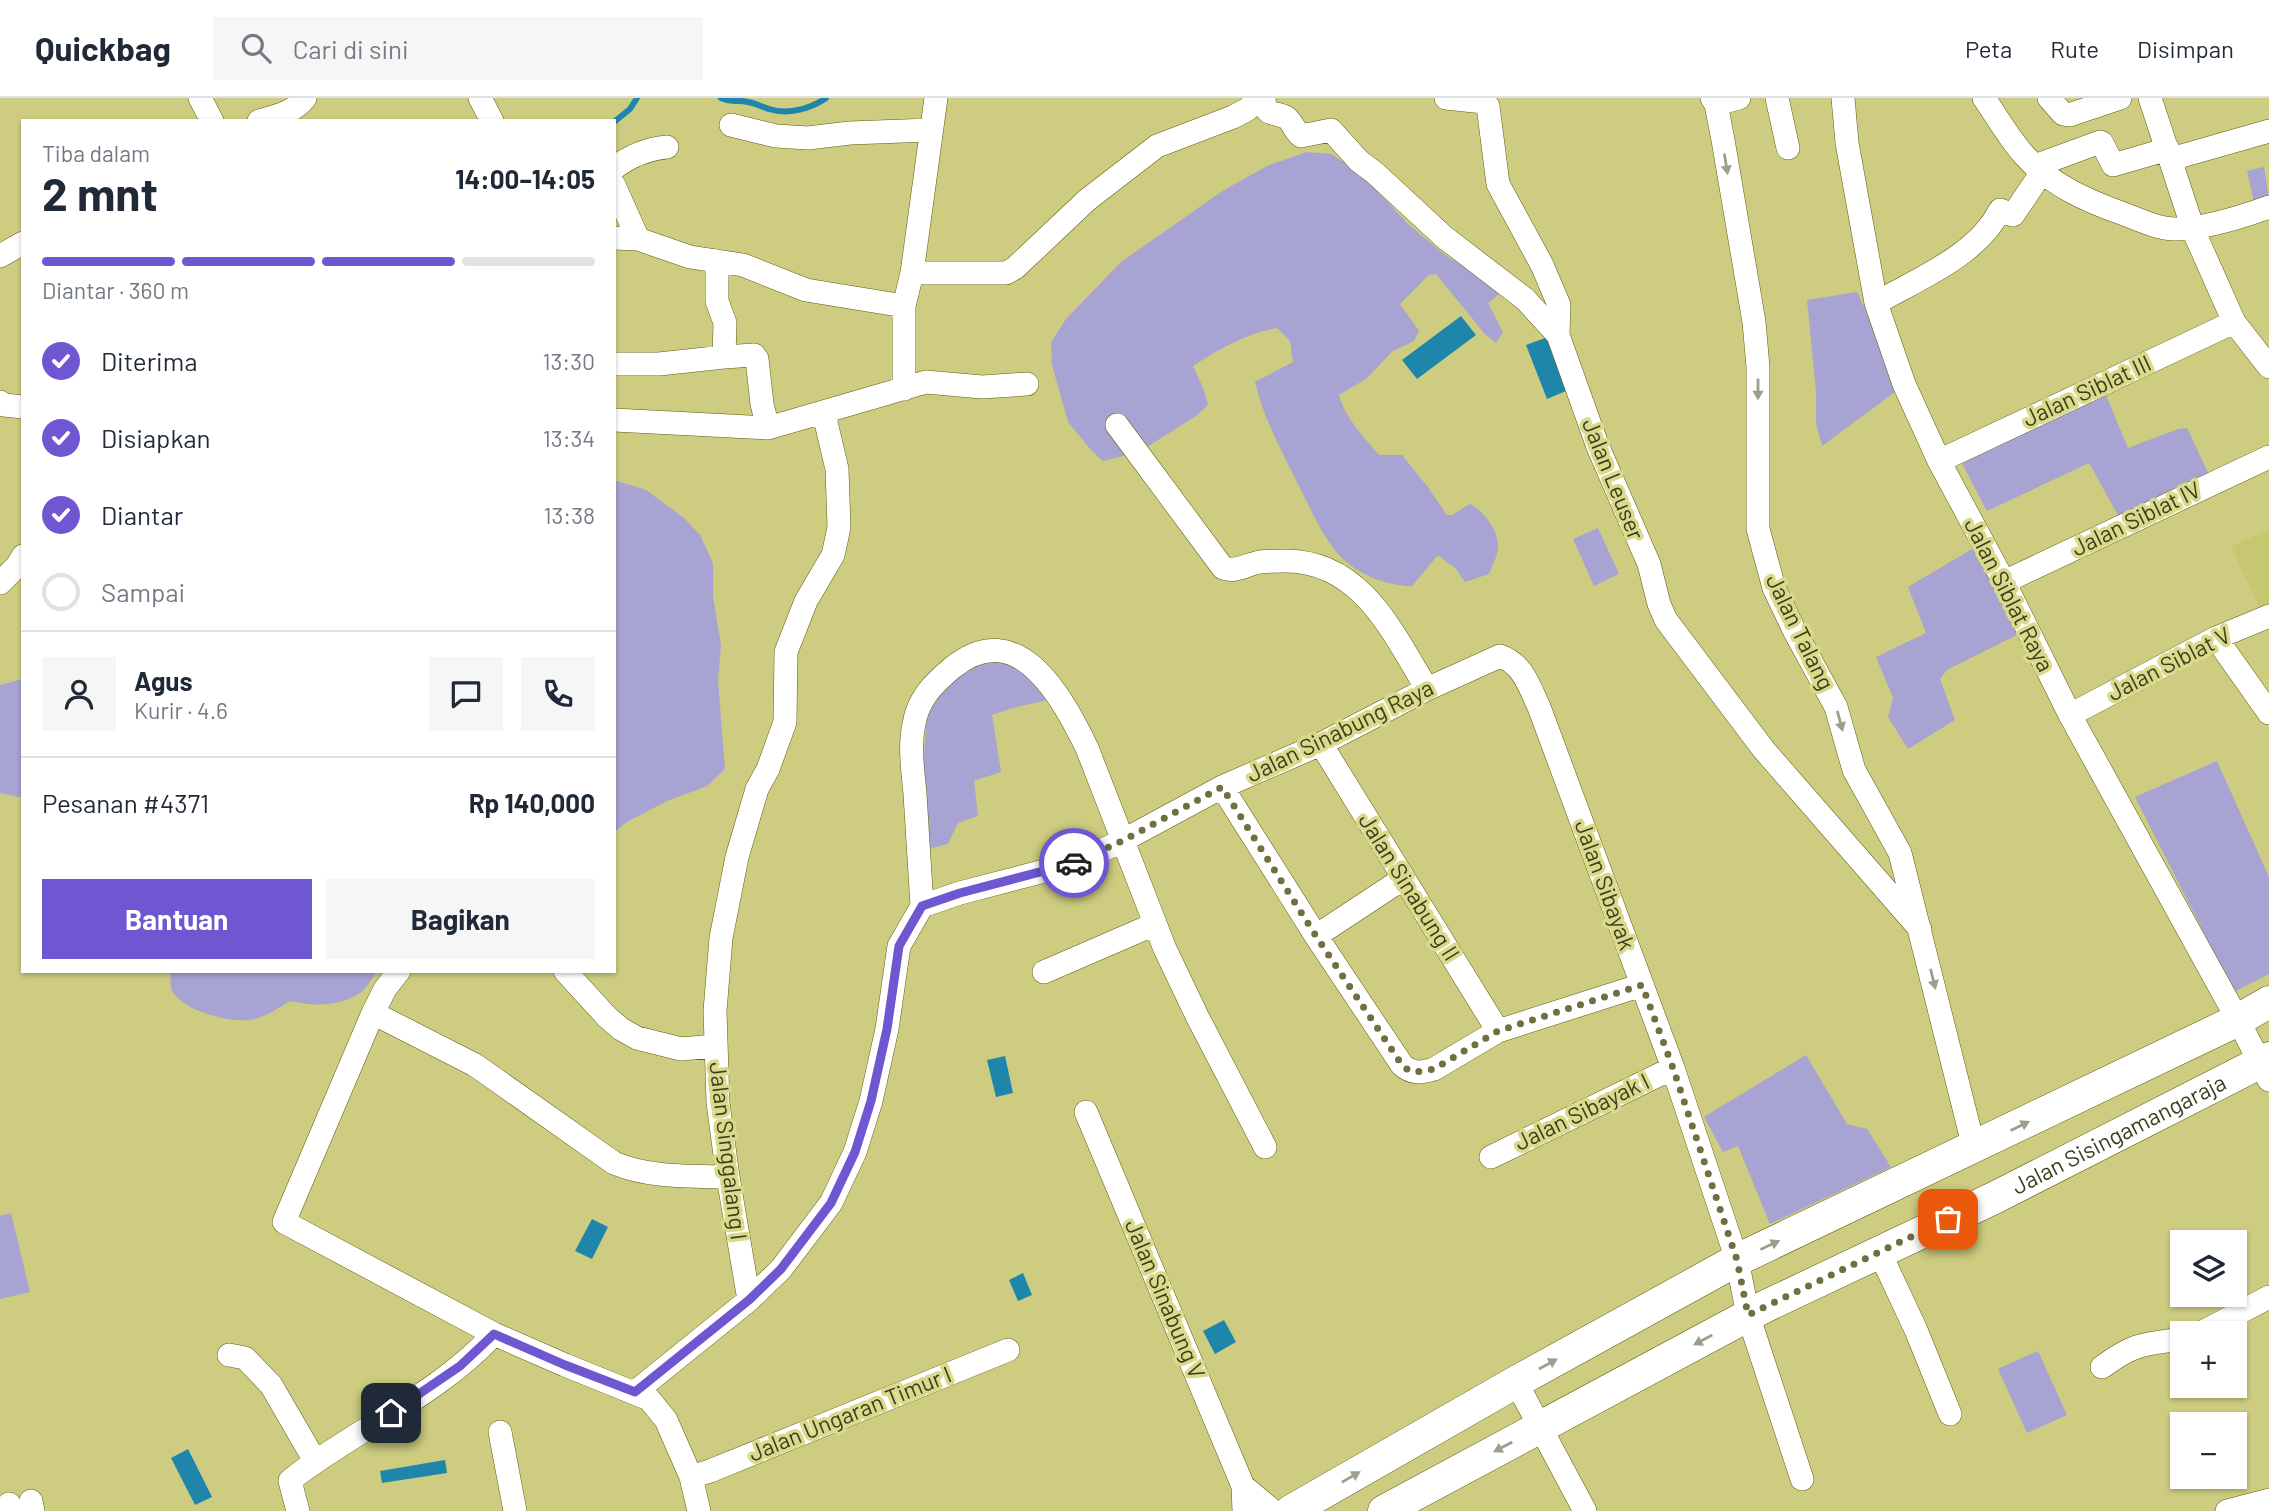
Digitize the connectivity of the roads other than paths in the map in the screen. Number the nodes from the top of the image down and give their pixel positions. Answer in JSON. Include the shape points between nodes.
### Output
{"nodes":[{"id":1,"x":200,"y":98,"type":"edge"},
{"id":2,"x":305,"y":98,"type":"edge"},
{"id":3,"x":480,"y":98,"type":"edge"},
{"id":4,"x":936,"y":98,"type":"edge"},
{"id":5,"x":1258,"y":98,"type":"edge"},
{"id":6,"x":1264,"y":98,"type":"edge"},
{"id":7,"x":1446,"y":98,"type":"edge"},
{"id":8,"x":1739,"y":98,"type":"edge"},
{"id":9,"x":1777,"y":98,"type":"edge"},
{"id":10,"x":1843,"y":98,"type":"edge"},
{"id":11,"x":1984,"y":98,"type":"edge"},
{"id":12,"x":2049,"y":98,"type":"edge"},
{"id":13,"x":2120,"y":98,"type":"edge"},
{"id":14,"x":2150,"y":98,"type":"edge"},
{"id":15,"x":1714,"y":101,"type":"edge"},
{"id":16,"x":211,"y":119,"type":"edge"},
{"id":17,"x":266,"y":119,"type":"edge"},
{"id":18,"x":491,"y":119,"type":"edge"},
{"id":19,"x":731,"y":125,"type":"dead end"},
{"id":20,"x":930,"y":130,"type":"junction"},
{"id":21,"x":2269,"y":131,"type":"edge"},
{"id":22,"x":667,"y":147,"type":"dead end"},
{"id":23,"x":1788,"y":148,"type":"dead end"},
{"id":24,"x":2169,"y":154,"type":"junction"},
{"id":25,"x":616,"y":167,"type":"edge"},
{"id":26,"x":2038,"y":169,"type":"junction"},
{"id":27,"x":616,"y":190,"type":"edge"},
{"id":28,"x":2269,"y":207,"type":"edge"},
{"id":29,"x":2192,"y":227,"type":"junction"},
{"id":30,"x":616,"y":238,"type":"edge"},
{"id":31,"x":638,"y":239,"type":"junction"},
{"id":32,"x":21,"y":244,"type":"edge"},
{"id":33,"x":0,"y":256,"type":"edge"},
{"id":34,"x":717,"y":261,"type":"junction"},
{"id":35,"x":912,"y":273,"type":"junction"},
{"id":36,"x":1876,"y":303,"type":"junction"},
{"id":37,"x":904,"y":306,"type":"junction"},
{"id":38,"x":2234,"y":322,"type":"junction"},
{"id":39,"x":1558,"y":335,"type":"junction"},
{"id":40,"x":2261,"y":340,"type":"edge"},
{"id":41,"x":724,"y":357,"type":"junction"},
{"id":42,"x":616,"y":364,"type":"edge"},
{"id":43,"x":2269,"y":367,"type":"edge"},
{"id":44,"x":1027,"y":384,"type":"dead end"},
{"id":45,"x":904,"y":389,"type":"junction"},
{"id":46,"x":0,"y":402,"type":"edge"},
{"id":47,"x":21,"y":407,"type":"edge"},
{"id":48,"x":824,"y":414,"type":"junction"},
{"id":49,"x":616,"y":420,"type":"edge"},
{"id":50,"x":1116,"y":425,"type":"dead end"},
{"id":51,"x":768,"y":428,"type":"junction"},
{"id":52,"x":2269,"y":457,"type":"edge"},
{"id":53,"x":1939,"y":461,"type":"junction"},
{"id":54,"x":21,"y":559,"type":"edge"},
{"id":55,"x":2004,"y":582,"type":"junction"},
{"id":56,"x":0,"y":583,"type":"edge"},
{"id":57,"x":2269,"y":616,"type":"edge"},
{"id":58,"x":2216,"y":638,"type":"junction"},
{"id":59,"x":1522,"y":670,"type":"joint"},
{"id":60,"x":1427,"y":689,"type":"junction"},
{"id":61,"x":2269,"y":713,"type":"edge"},
{"id":62,"x":2070,"y":715,"type":"junction"},
{"id":63,"x":1321,"y":744,"type":"junction"},
{"id":64,"x":1222,"y":787,"type":"junction"},
{"id":65,"x":1122,"y":841,"type":"junction"},
{"id":66,"x":1404,"y":878,"type":"junction"},
{"id":67,"x":922,"y":906,"type":"junction"},
{"id":68,"x":1155,"y":924,"type":"junction"},
{"id":69,"x":1920,"y":929,"type":"junction"},
{"id":70,"x":1316,"y":936,"type":"junction"},
{"id":71,"x":1044,"y":972,"type":"dead end"},
{"id":72,"x":397,"y":973,"type":"edge"},
{"id":73,"x":567,"y":973,"type":"edge"},
{"id":74,"x":1642,"y":985,"type":"junction"},
{"id":75,"x":2269,"y":1003,"type":"edge"},
{"id":76,"x":373,"y":1013,"type":"junction"},
{"id":77,"x":2238,"y":1020,"type":"junction"},
{"id":78,"x":1498,"y":1031,"type":"junction"},
{"id":79,"x":715,"y":1046,"type":"junction"},
{"id":80,"x":2266,"y":1067,"type":"edge"},
{"id":81,"x":1673,"y":1068,"type":"junction"},
{"id":82,"x":1086,"y":1112,"type":"dead end"},
{"id":83,"x":1265,"y":1147,"type":"dead end"},
{"id":84,"x":1973,"y":1148,"type":"junction"},
{"id":85,"x":1491,"y":1157,"type":"dead end"},
{"id":86,"x":728,"y":1177,"type":"junction"},
{"id":87,"x":1879,"y":1251,"type":"junction"},
{"id":88,"x":1737,"y":1260,"type":"junction"},
{"id":89,"x":2269,"y":1297,"type":"edge"},
{"id":90,"x":749,"y":1300,"type":"junction"},
{"id":91,"x":1748,"y":1315,"type":"junction"},
{"id":92,"x":2224,"y":1321,"type":"edge"},
{"id":93,"x":494,"y":1334,"type":"junction"},
{"id":94,"x":2170,"y":1340,"type":"edge"},
{"id":95,"x":1008,"y":1350,"type":"dead end"},
{"id":96,"x":229,"y":1355,"type":"dead end"},
{"id":97,"x":2102,"y":1367,"type":"dead end"},
{"id":98,"x":1516,"y":1382,"type":"junction"},
{"id":99,"x":635,"y":1392,"type":"junction"},
{"id":100,"x":1950,"y":1414,"type":"dead end"},
{"id":101,"x":1541,"y":1427,"type":"junction"},
{"id":102,"x":500,"y":1432,"type":"dead end"},
{"id":103,"x":315,"y":1461,"type":"junction"},
{"id":104,"x":691,"y":1477,"type":"junction"},
{"id":105,"x":1802,"y":1479,"type":"dead end"},
{"id":106,"x":1243,"y":1486,"type":"junction"},
{"id":107,"x":2269,"y":1500,"type":"edge"},
{"id":108,"x":298,"y":1511,"type":"edge"},
{"id":109,"x":515,"y":1511,"type":"edge"},
{"id":110,"x":699,"y":1511,"type":"edge"},
{"id":111,"x":1244,"y":1511,"type":"edge"},
{"id":112,"x":1273,"y":1511,"type":"edge"},
{"id":113,"x":1291,"y":1511,"type":"edge"},
{"id":114,"x":1384,"y":1511,"type":"edge"},
{"id":115,"x":1585,"y":1511,"type":"edge"},
{"id":116,"x":2227,"y":1511,"type":"edge"}],
"edges":[{"from":1,"to":16,"type":"street"},
{"from":2,"to":17,"type":"street","via":[[286,113]]},
{"from":3,"to":18,"type":"street"},
{"from":4,"to":20,"type":"street"},
{"from":5,"to":35,"type":"street","via":[[1233,117],[1157,146],[1087,200],[1006,273]]},
{"from":6,"to":39,"type":"street","name":"Jalan Leuser","via":[[1268,112],[1287,118],[1301,136],[1331,130],[1444,237],[1525,299]]},
{"from":7,"to":39,"type":"street","via":[[1488,106],[1499,184],[1559,305]]},
{"from":8,"to":15,"type":"street"},
{"from":9,"to":23,"type":"street"},
{"from":10,"to":36,"type":"street","name":"Jalan Siblat Raya"},
{"from":11,"to":26,"type":"street"},
{"from":12,"to":13,"type":"street","via":[[2069,115]]},
{"from":14,"to":24,"type":"street"},
{"from":15,"to":69,"type":"street","name":"Jalan Talang","one_way":true,"via":[[1754,322],[1758,529],[1774,588],[1836,707],[1857,777],[1900,853]]},
{"from":19,"to":20,"type":"street","via":[[808,138]]},
{"from":20,"to":35,"type":"street"},
{"from":21,"to":24,"type":"street"},
{"from":22,"to":25,"type":"street","via":[[638,154]]},
{"from":24,"to":26,"type":"street","via":[[2113,165],[2100,142]]},
{"from":24,"to":29,"type":"street"},
{"from":26,"to":29,"type":"street","via":[[2066,190],[2150,224]]},
{"from":26,"to":36,"type":"street","via":[[2013,215],[2000,209],[1987,232],[1974,243]]},
{"from":27,"to":31,"type":"street"},
{"from":28,"to":29,"type":"street"},
{"from":29,"to":38,"type":"street"},
{"from":30,"to":31,"type":"street"},
{"from":31,"to":34,"type":"street"},
{"from":32,"to":33,"type":"street"},
{"from":34,"to":37,"type":"street","via":[[755,269],[806,290]]},
{"from":34,"to":41,"type":"street"},
{"from":35,"to":37,"type":"street"},
{"from":36,"to":53,"type":"street","name":"Jalan Siblat Raya","via":[[1903,384]]},
{"from":37,"to":45,"type":"street"},
{"from":38,"to":40,"type":"street"},
{"from":38,"to":53,"type":"street","name":"Jalan Siblat III"},
{"from":39,"to":69,"type":"street","name":"Jalan Leuser","via":[[1598,447],[1649,564],[1666,620],[1772,760]]},
{"from":40,"to":43,"type":"street"},
{"from":41,"to":42,"type":"street"},
{"from":41,"to":51,"type":"street","via":[[748,354],[757,359]]},
{"from":44,"to":45,"type":"street","via":[[982,387],[926,382]]},
{"from":45,"to":48,"type":"street"},
{"from":46,"to":47,"type":"street"},
{"from":48,"to":51,"type":"street"},
{"from":48,"to":79,"type":"street","name":"Jalan Singgalang I","via":[[837,469],[839,527],[832,555],[806,601],[786,652],[785,722],[743,836],[722,938]]},
{"from":49,"to":51,"type":"street"},
{"from":50,"to":60,"type":"street","via":[[1223,568],[1285,561],[1305,562],[1337,573],[1385,619]]},
{"from":52,"to":55,"type":"street","name":"Jalan Siblat IV"},
{"from":53,"to":55,"type":"street","name":"Jalan Siblat Raya"},
{"from":54,"to":56,"type":"street"},
{"from":55,"to":62,"type":"street","name":"Jalan Siblat Raya"},
{"from":57,"to":58,"type":"street","name":"Jalan Siblat V"},
{"from":58,"to":61,"type":"street"},
{"from":58,"to":62,"type":"street","name":"Jalan Siblat V"},
{"from":59,"to":60,"type":"street","name":"Jalan Sinabung Raya","via":[[1500,656]]},
{"from":59,"to":74,"type":"street","name":"Jalan Sibayak"},
{"from":60,"to":63,"type":"street","name":"Jalan Sinabung Raya"},
{"from":62,"to":77,"type":"street","name":"Jalan Siblat Raya"},
{"from":63,"to":64,"type":"street","name":"Jalan Sinabung Raya"},
{"from":63,"to":66,"type":"street","name":"Jalan Sinabung II"},
{"from":64,"to":65,"type":"street","name":"Jalan Sinabung Raya"},
{"from":64,"to":70,"type":"street"},
{"from":65,"to":67,"type":"street","name":"Jalan Sinabung Raya","via":[[1075,863]]},
{"from":65,"to":67,"type":"street","via":[[1087,748],[1048,682],[1009,652],[973,655],[934,683],[914,721],[911,741]]},
{"from":65,"to":68,"type":"street"},
{"from":66,"to":70,"type":"street"},
{"from":66,"to":78,"type":"street","name":"Jalan Sinabung II"},
{"from":67,"to":90,"type":"street","via":[[899,946],[887,1029],[855,1152],[831,1203],[781,1269]]},
{"from":68,"to":71,"type":"street"},
{"from":68,"to":83,"type":"street","via":[[1196,1016]]},
{"from":69,"to":84,"type":"street","name":"Jalan Talang","one_way":true},
{"from":70,"to":78,"type":"street","via":[[1408,1070],[1434,1069]]},
{"from":72,"to":76,"type":"street"},
{"from":73,"to":79,"type":"street","via":[[621,1029],[637,1038],[681,1049]]},
{"from":74,"to":78,"type":"street"},
{"from":74,"to":81,"type":"street","name":"Jalan Sibayak"},
{"from":75,"to":77,"type":"main road"},
{"from":76,"to":86,"type":"street","via":[[475,1065],[614,1163],[654,1173]]},
{"from":76,"to":93,"type":"street","via":[[284,1222]]},
{"from":77,"to":80,"type":"street","name":"Jalan Sisingamangaraja"},
{"from":84,"to":77,"type":"main road","one_way":true},
{"from":79,"to":86,"type":"street","name":"Jalan Singgalang I"},
{"from":80,"to":87,"type":"main road","name":"Jalan Sisingamangaraja"},
{"from":81,"to":85,"type":"street","name":"Jalan Sibayak I"},
{"from":81,"to":88,"type":"street","name":"Jalan Sibayak"},
{"from":82,"to":106,"type":"street","name":"Jalan Sinabung V"},
{"from":88,"to":84,"type":"main road","one_way":true},
{"from":86,"to":90,"type":"street","name":"Jalan Singgalang I"},
{"from":87,"to":91,"type":"main road","name":"Jalan Sisingamangaraja"},
{"from":87,"to":100,"type":"street"},
{"from":88,"to":91,"type":"street"},
{"from":98,"to":88,"type":"main road","one_way":true},
{"from":89,"to":92,"type":"street"},
{"from":90,"to":99,"type":"street"},
{"from":91,"to":101,"type":"main road","name":"Jalan Sisingamangaraja","one_way":true},
{"from":91,"to":105,"type":"street"},
{"from":93,"to":99,"type":"street"},
{"from":93,"to":103,"type":"street","via":[[460,1366]]},
{"from":94,"to":97,"type":"street","via":[[2131,1348]]},
{"from":95,"to":104,"type":"street","name":"Jalan Ungaran Timur I"},
{"from":96,"to":103,"type":"street","via":[[245,1358],[271,1385]]},
{"from":98,"to":101,"type":"street"},
{"from":113,"to":98,"type":"main road","one_way":true},
{"from":99,"to":104,"type":"street","via":[[649,1399],[666,1420]]},
{"from":101,"to":114,"type":"main road","name":"Jalan Sisingamangaraja","one_way":true},
{"from":101,"to":115,"type":"street"},
{"from":102,"to":109,"type":"street"},
{"from":103,"to":108,"type":"street","via":[[290,1481]]},
{"from":104,"to":110,"type":"street"},
{"from":106,"to":111,"type":"street"},
{"from":106,"to":112,"type":"street"},
{"from":107,"to":116,"type":"street"}]}
